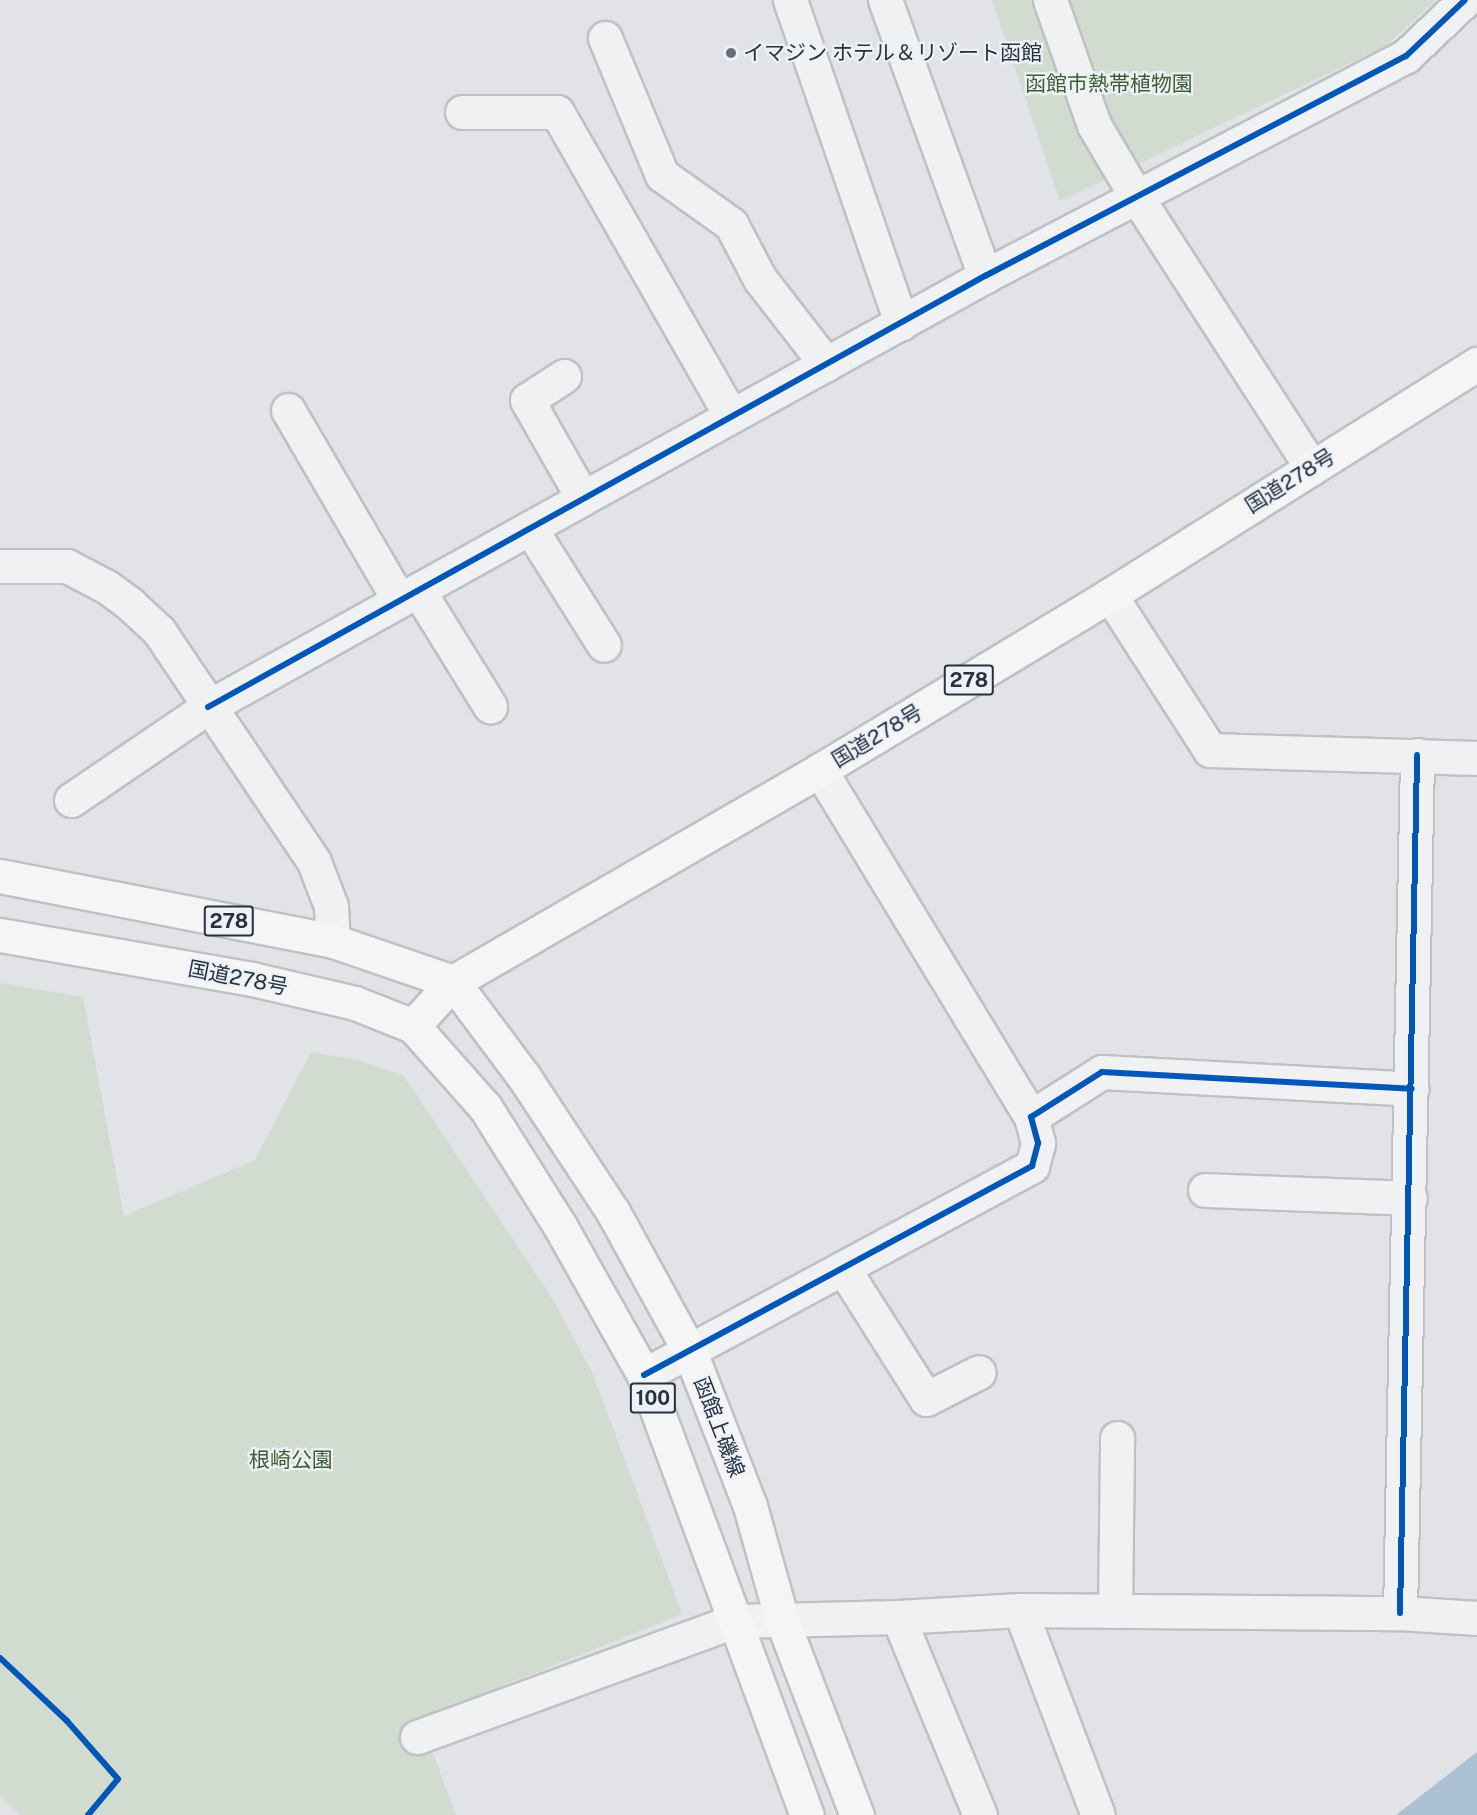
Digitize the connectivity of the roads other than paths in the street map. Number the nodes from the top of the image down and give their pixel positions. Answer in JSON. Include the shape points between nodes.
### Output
{"nodes":[{"id":1,"x":790,"y":0,"type":"edge"},
{"id":2,"x":885,"y":0,"type":"edge"},
{"id":3,"x":1050,"y":0,"type":"edge"},
{"id":4,"x":1465,"y":0,"type":"edge"},
{"id":5,"x":605,"y":38,"type":"dead end"},
{"id":6,"x":462,"y":112,"type":"dead end"},
{"id":7,"x":1136,"y":196,"type":"junction"},
{"id":8,"x":986,"y":276,"type":"junction"},
{"id":9,"x":901,"y":323,"type":"junction"},
{"id":10,"x":826,"y":364,"type":"junction"},
{"id":11,"x":1477,"y":364,"type":"edge"},
{"id":12,"x":564,"y":376,"type":"dead end"},
{"id":13,"x":288,"y":410,"type":"dead end"},
{"id":14,"x":731,"y":416,"type":"junction"},
{"id":15,"x":1312,"y":468,"type":"junction"},
{"id":16,"x":584,"y":498,"type":"junction"},
{"id":17,"x":530,"y":528,"type":"junction"},
{"id":18,"x":0,"y":566,"type":"edge"},
{"id":19,"x":409,"y":595,"type":"junction"},
{"id":20,"x":1110,"y":595,"type":"junction"},
{"id":21,"x":604,"y":645,"type":"dead end"},
{"id":22,"x":490,"y":706,"type":"dead end"},
{"id":23,"x":208,"y":707,"type":"junction"},
{"id":24,"x":1418,"y":755,"type":"junction"},
{"id":25,"x":1477,"y":758,"type":"edge"},
{"id":26,"x":820,"y":770,"type":"junction"},
{"id":27,"x":71,"y":800,"type":"dead end"},
{"id":28,"x":0,"y":876,"type":"edge"},
{"id":29,"x":0,"y":935,"type":"edge"},
{"id":30,"x":333,"y":941,"type":"junction"},
{"id":31,"x":453,"y":982,"type":"junction"},
{"id":32,"x":413,"y":1026,"type":"junction"},
{"id":33,"x":1412,"y":1089,"type":"junction"},
{"id":34,"x":1031,"y":1117,"type":"junction"},
{"id":35,"x":1205,"y":1191,"type":"dead end"},
{"id":36,"x":1410,"y":1198,"type":"junction"},
{"id":37,"x":843,"y":1268,"type":"junction"},
{"id":38,"x":690,"y":1352,"type":"junction"},
{"id":39,"x":979,"y":1372,"type":"dead end"},
{"id":40,"x":644,"y":1375,"type":"junction"},
{"id":41,"x":1117,"y":1438,"type":"dead end"},
{"id":42,"x":1020,"y":1610,"type":"junction"},
{"id":43,"x":1115,"y":1611,"type":"junction"},
{"id":44,"x":1400,"y":1613,"type":"junction"},
{"id":45,"x":898,"y":1617,"type":"junction"},
{"id":46,"x":1477,"y":1618,"type":"edge"},
{"id":47,"x":782,"y":1620,"type":"junction"},
{"id":48,"x":734,"y":1621,"type":"junction"},
{"id":49,"x":417,"y":1737,"type":"dead end"},
{"id":50,"x":807,"y":1815,"type":"edge"},
{"id":51,"x":857,"y":1815,"type":"edge"},
{"id":52,"x":980,"y":1815,"type":"edge"},
{"id":53,"x":1098,"y":1815,"type":"edge"}],
"edges":[{"from":1,"to":9,"type":"street"},
{"from":2,"to":8,"type":"street"},
{"from":3,"to":7,"type":"street","via":[[1094,125]]},
{"from":4,"to":7,"type":"street","via":[[1406,56]]},
{"from":5,"to":10,"type":"street","via":[[662,175],[730,224],[760,279]]},
{"from":6,"to":14,"type":"street","via":[[557,112]]},
{"from":7,"to":8,"type":"street"},
{"from":7,"to":15,"type":"street"},
{"from":8,"to":9,"type":"street"},
{"from":9,"to":10,"type":"street"},
{"from":10,"to":14,"type":"street"},
{"from":11,"to":15,"type":"main road","name":"国道278号","number":"278"},
{"from":12,"to":16,"type":"street","via":[[527,400]]},
{"from":13,"to":19,"type":"street"},
{"from":14,"to":16,"type":"street"},
{"from":15,"to":20,"type":"main road","name":"国道278号","number":"278"},
{"from":16,"to":17,"type":"street"},
{"from":17,"to":19,"type":"street"},
{"from":17,"to":21,"type":"street"},
{"from":18,"to":23,"type":"street","via":[[67,566],[107,587],[159,631]]},
{"from":19,"to":22,"type":"street"},
{"from":19,"to":23,"type":"street"},
{"from":20,"to":24,"type":"street","via":[[1210,750]]},
{"from":20,"to":26,"type":"main road","name":"国道278号","number":"278"},
{"from":23,"to":27,"type":"street"},
{"from":23,"to":30,"type":"street","via":[[314,862],[331,906]]},
{"from":24,"to":25,"type":"street"},
{"from":24,"to":33,"type":"street"},
{"from":26,"to":31,"type":"main road","name":"国道278号","number":"278"},
{"from":26,"to":34,"type":"street"},
{"from":28,"to":30,"type":"main road","number":"278"},
{"from":29,"to":32,"type":"main road","name":"国道278号","via":[[252,979],[355,1003]]},
{"from":30,"to":31,"type":"main road","number":"278"},
{"from":31,"to":32,"type":"main road","name":"国道278号","number":"278"},
{"from":31,"to":38,"type":"main road","name":"函館上磯線","number":"100","via":[[525,1077],[613,1212]]},
{"from":32,"to":40,"type":"main road","number":"100","via":[[485,1107],[560,1226]]},
{"from":33,"to":34,"type":"street","via":[[1102,1072]]},
{"from":33,"to":36,"type":"street"},
{"from":34,"to":37,"type":"street","via":[[1038,1143],[1032,1166]]},
{"from":35,"to":36,"type":"street"},
{"from":36,"to":44,"type":"street"},
{"from":37,"to":38,"type":"street"},
{"from":37,"to":39,"type":"street","via":[[926,1399]]},
{"from":38,"to":40,"type":"street"},
{"from":38,"to":47,"type":"main road","name":"函館上磯線","number":"100","via":[[750,1506]]},
{"from":40,"to":48,"type":"main road","number":"100"},
{"from":41,"to":43,"type":"street"},
{"from":42,"to":43,"type":"street"},
{"from":42,"to":45,"type":"street"},
{"from":42,"to":53,"type":"street"},
{"from":43,"to":44,"type":"street"},
{"from":44,"to":46,"type":"street"},
{"from":45,"to":47,"type":"street"},
{"from":45,"to":52,"type":"street"},
{"from":47,"to":48,"type":"street"},
{"from":47,"to":51,"type":"main road","name":"函館上磯線","number":"100"},
{"from":48,"to":49,"type":"street"},
{"from":48,"to":50,"type":"main road","number":"100"}]}
